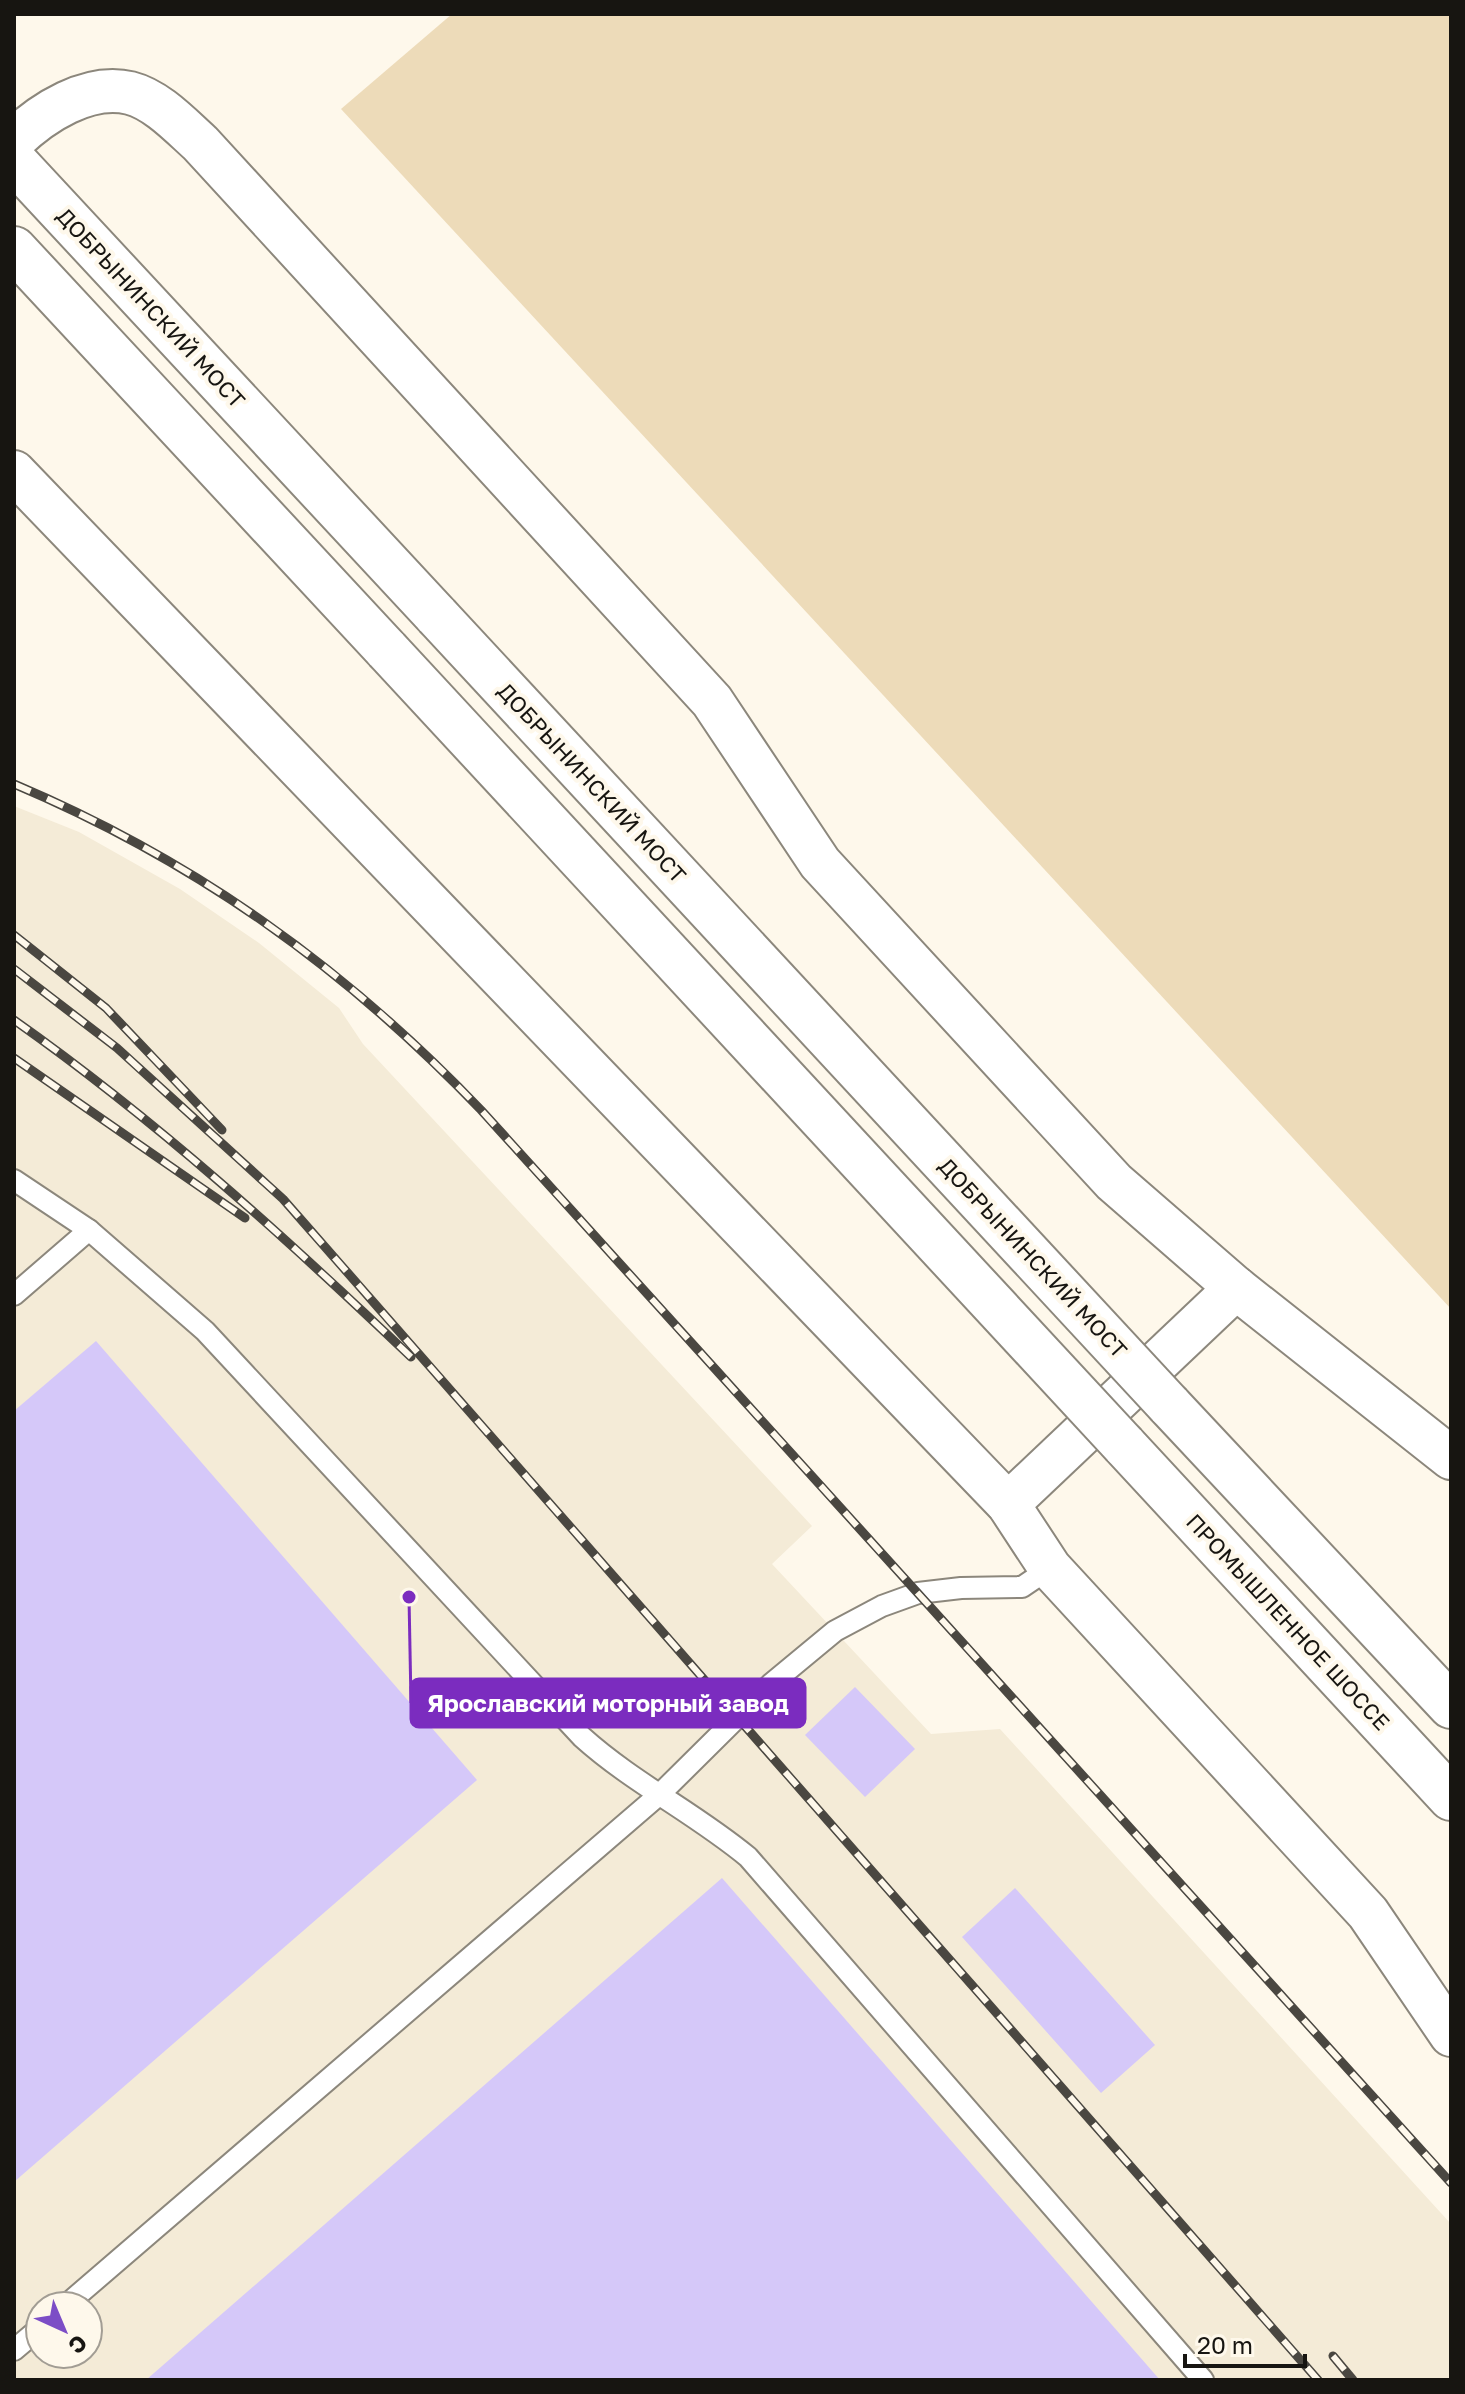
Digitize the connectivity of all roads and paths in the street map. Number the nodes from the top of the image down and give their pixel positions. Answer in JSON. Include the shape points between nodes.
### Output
{"nodes":[{"id":1,"x":14,"y":140,"type":"edge"},
{"id":2,"x":14,"y":161,"type":"edge"},
{"id":3,"x":14,"y":249,"type":"edge"},
{"id":4,"x":14,"y":472,"type":"edge"},
{"id":5,"x":14,"y":1180,"type":"edge"},
{"id":6,"x":89,"y":1230,"type":"junction"},
{"id":7,"x":1236,"y":1288,"type":"junction"},
{"id":8,"x":14,"y":1295,"type":"edge"},
{"id":9,"x":1451,"y":1458,"type":"edge"},
{"id":10,"x":1008,"y":1504,"type":"junction"},
{"id":11,"x":1050,"y":1568,"type":"junction"},
{"id":12,"x":1451,"y":1706,"type":"edge"},
{"id":13,"x":660,"y":1794,"type":"junction"},
{"id":14,"x":1451,"y":1798,"type":"edge"},
{"id":15,"x":1451,"y":2035,"type":"edge"},
{"id":16,"x":84,"y":2290,"type":"edge"},
{"id":17,"x":1203,"y":2380,"type":"edge"}],
"edges":[{"from":1,"to":7,"type":"street","via":[[58,106],[92,94],[130,93],[163,110],[200,143],[712,701],[820,863],[1114,1182]]},
{"from":2,"to":12,"type":"main road","name":"ДОБРЫНИНСКИЙ МОСТ","bridge":true},
{"from":3,"to":14,"type":"main road","name":"ПРОМЫШЛЕННОЕ ШОССЕ","bridge":true},
{"from":4,"to":10,"type":"street"},
{"from":5,"to":6,"type":"lane"},
{"from":6,"to":8,"type":"lane"},
{"from":6,"to":13,"type":"lane","via":[[205,1331],[582,1737],[613,1765]]},
{"from":7,"to":9,"type":"street"},
{"from":7,"to":10,"type":"street"},
{"from":10,"to":11,"type":"street"},
{"from":11,"to":13,"type":"lane","via":[[1022,1587],[918,1593],[835,1631],[771,1684]]},
{"from":11,"to":15,"type":"street","via":[[1368,1913]]},
{"from":13,"to":16,"type":"lane"},
{"from":13,"to":17,"type":"lane","via":[[748,1857]]}]}
